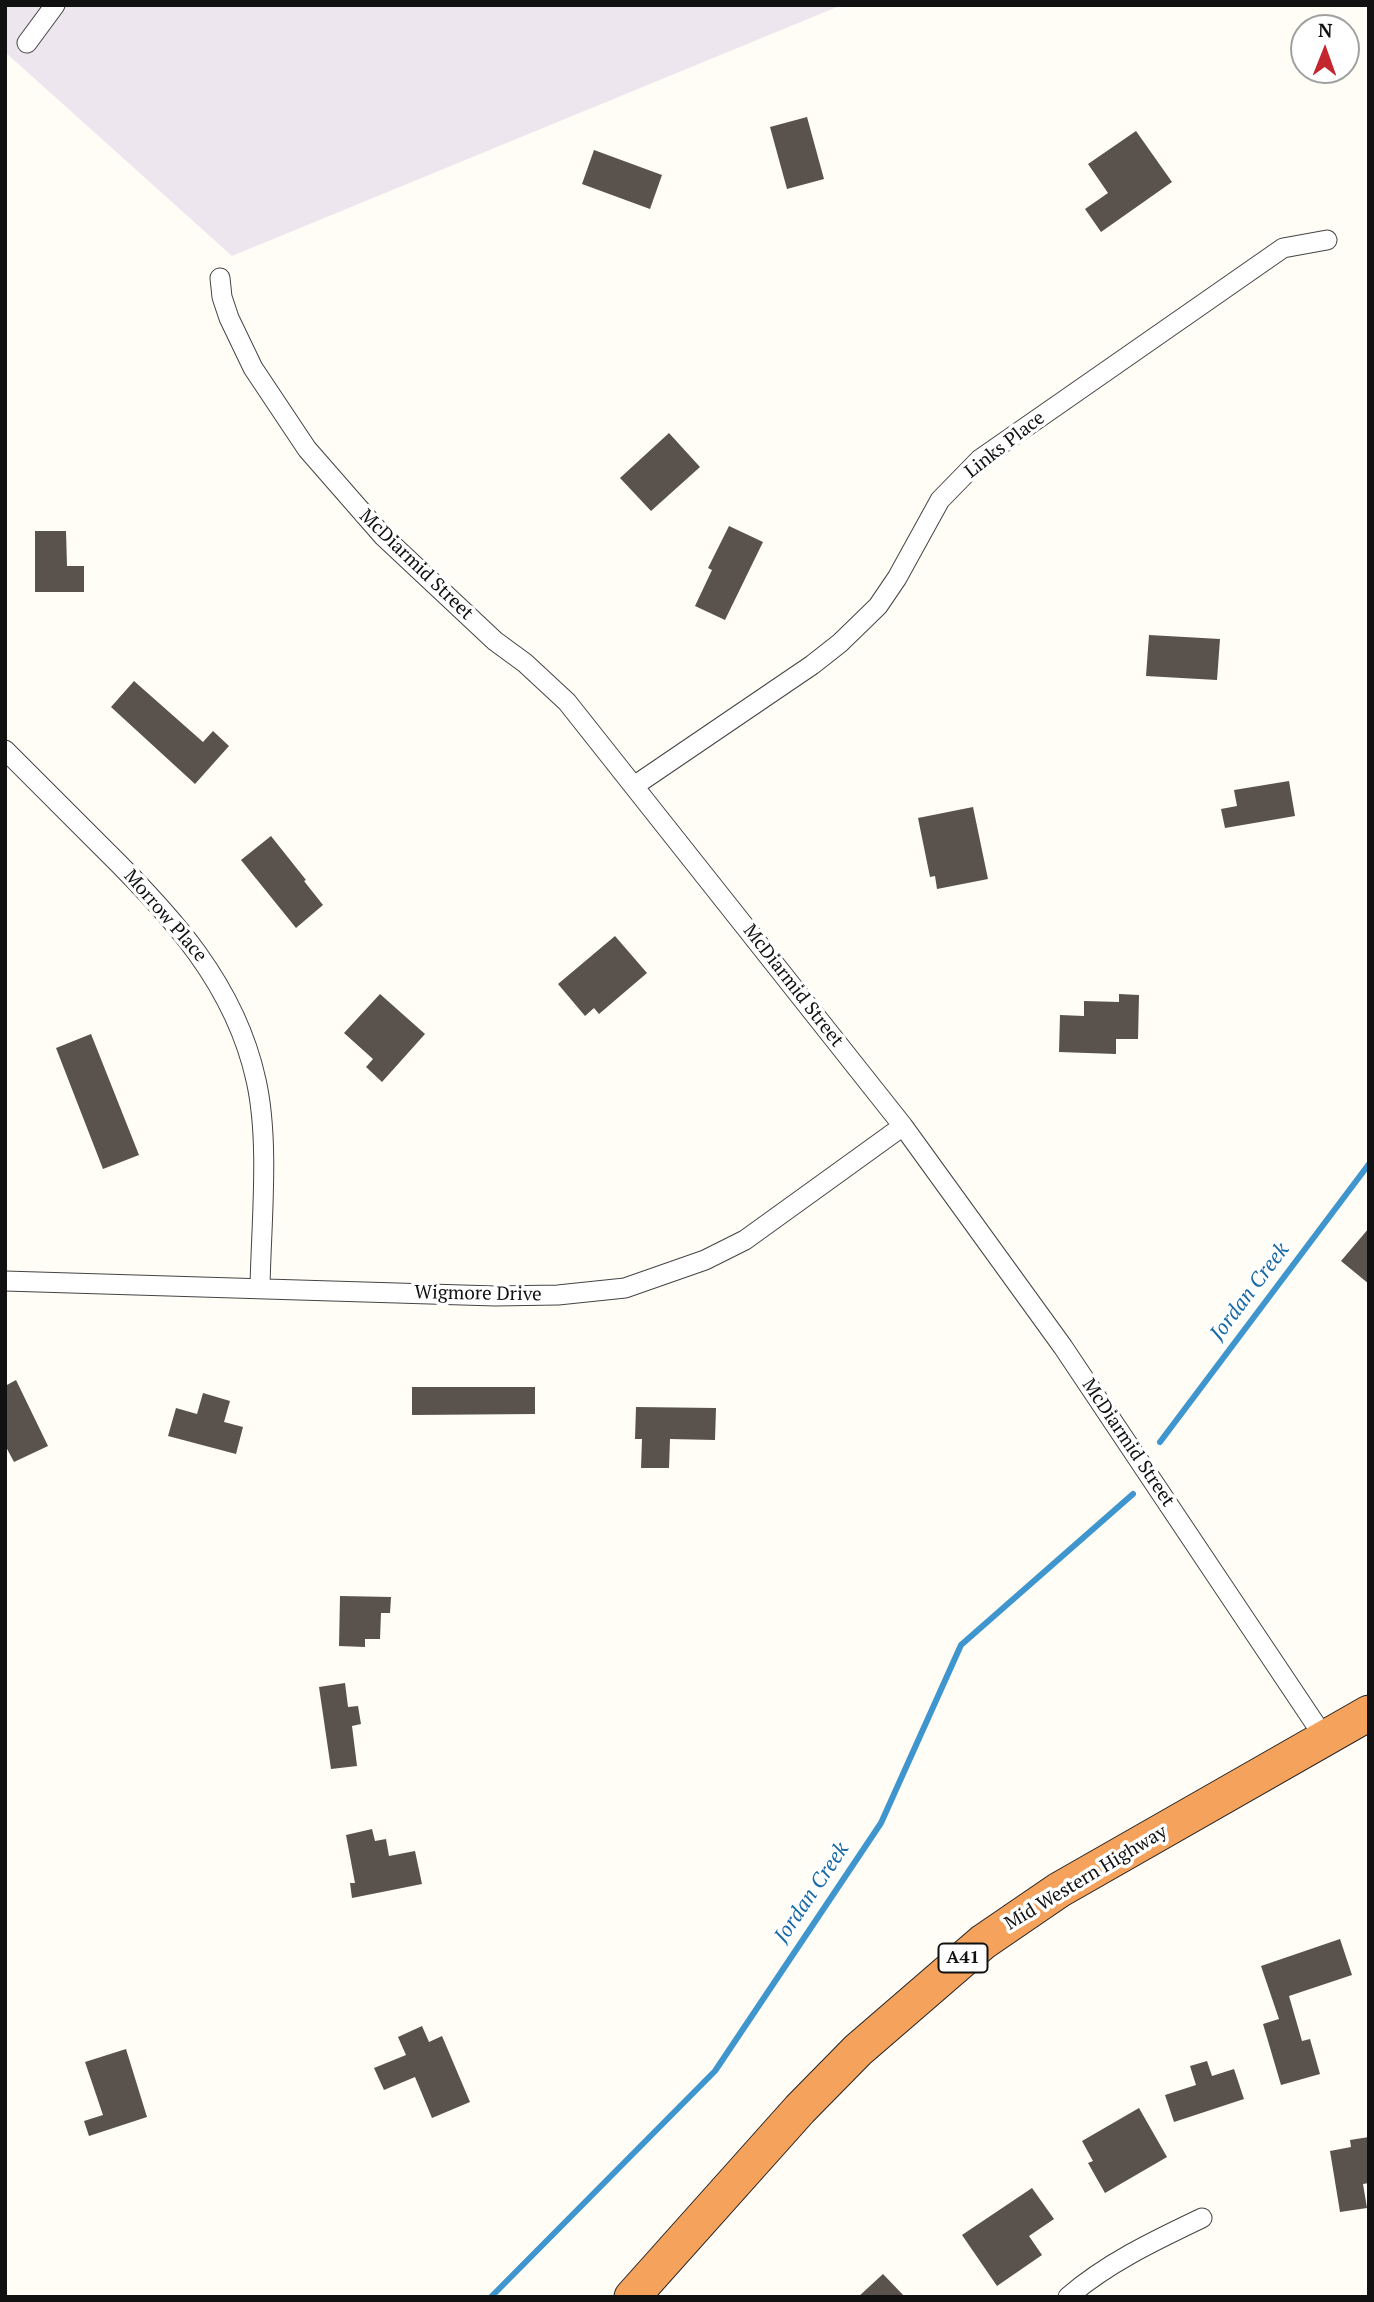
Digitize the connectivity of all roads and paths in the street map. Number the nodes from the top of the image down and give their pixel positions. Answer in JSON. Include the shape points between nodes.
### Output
{"nodes":[{"id":1,"x":55,"y":5,"type":"edge"},
{"id":2,"x":27,"y":43,"type":"dead end"},
{"id":3,"x":1327,"y":240,"type":"dead end"},
{"id":4,"x":220,"y":278,"type":"dead end"},
{"id":5,"x":5,"y":750,"type":"edge"},
{"id":6,"x":634,"y":786,"type":"junction"},
{"id":7,"x":903,"y":1126,"type":"junction"},
{"id":8,"x":5,"y":1282,"type":"edge"},
{"id":9,"x":260,"y":1288,"type":"junction"},
{"id":10,"x":1369,"y":1713,"type":"edge"},
{"id":11,"x":1324,"y":1737,"type":"junction"},
{"id":12,"x":1202,"y":2218,"type":"dead end"},
{"id":13,"x":632,"y":2297,"type":"edge"},
{"id":14,"x":1068,"y":2297,"type":"edge"}],
"edges":[{"from":1,"to":2,"type":"street"},
{"from":3,"to":6,"type":"street","name":"Links Place","via":[[1283,248],[980,458],[940,500],[878,606],[840,643]]},
{"from":4,"to":6,"type":"street","name":"McDiarmid Street","via":[[229,318],[253,368],[307,449],[383,537],[566,702]]},
{"from":5,"to":9,"type":"street","name":"Morrow Place","via":[[183,931],[233,1012],[257,1081],[260,1111]]},
{"from":6,"to":7,"type":"street","name":"McDiarmid Street"},
{"from":7,"to":9,"type":"street","name":"Wigmore Drive","via":[[745,1240],[705,1260],[625,1288],[495,1296]]},
{"from":7,"to":11,"type":"street","name":"McDiarmid Street","via":[[1063,1347]]},
{"from":8,"to":9,"type":"street","name":"Wigmore Drive"},
{"from":10,"to":11,"type":"highway","name":"Mid Western Highway","number":"A41"},
{"from":11,"to":13,"type":"highway","name":"Mid Western Highway","number":"A41","via":[[1059,1890],[983,1942],[858,2050]]},
{"from":12,"to":14,"type":"street","via":[[1147,2245]]}]}
